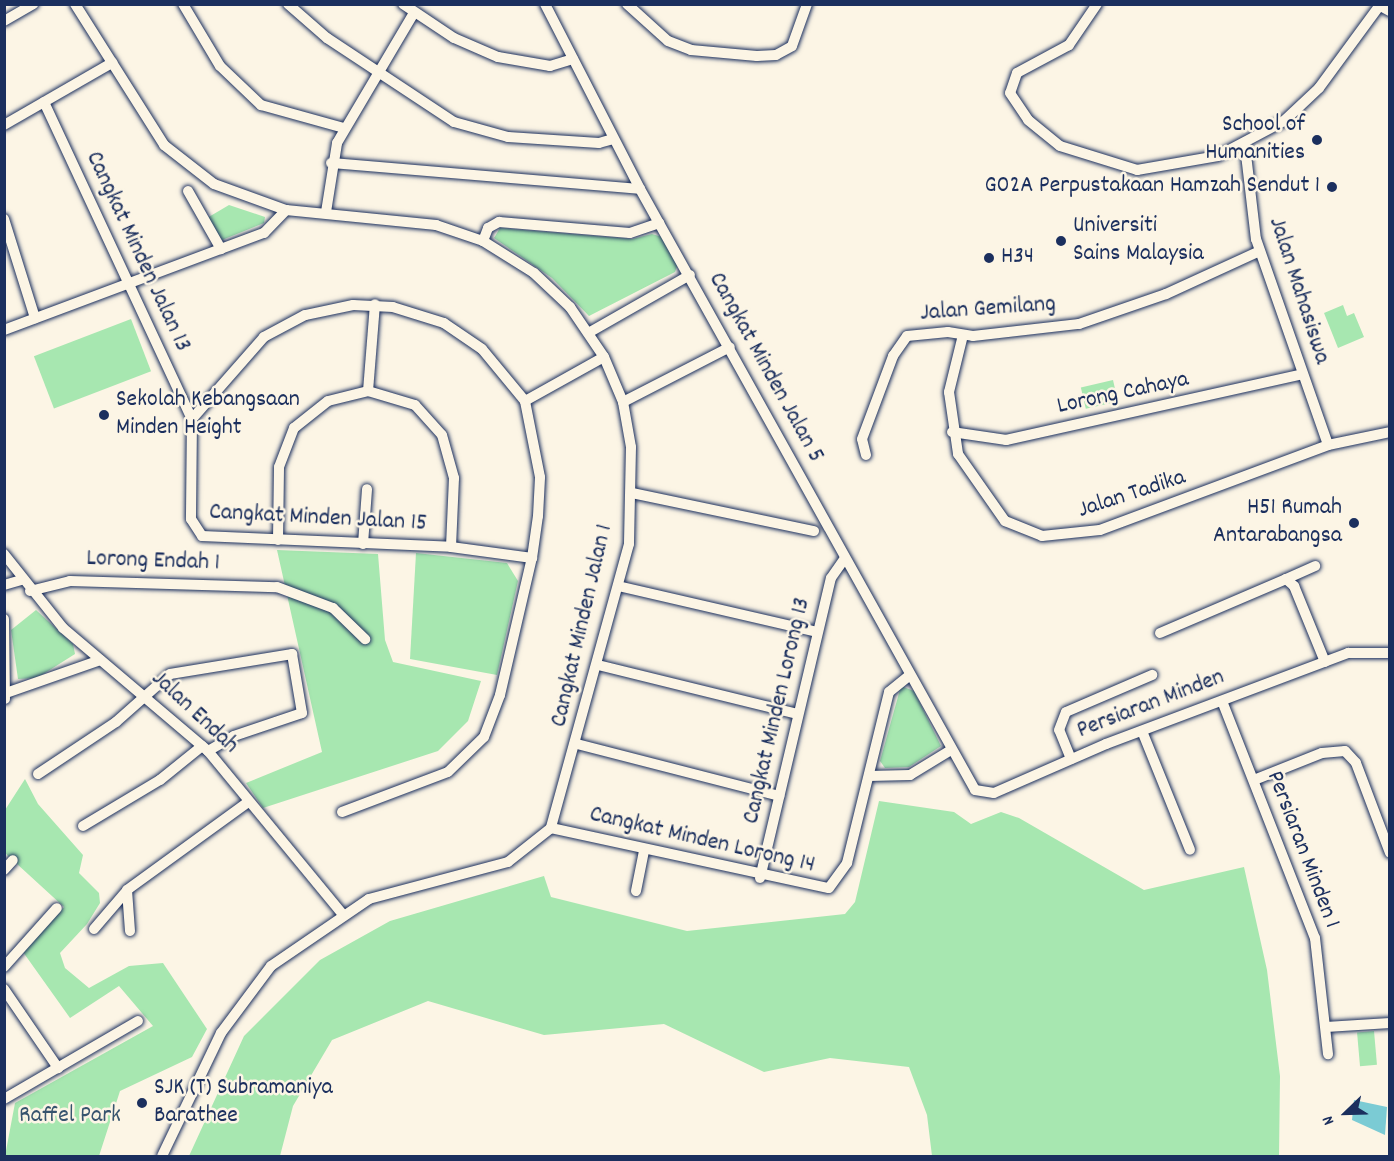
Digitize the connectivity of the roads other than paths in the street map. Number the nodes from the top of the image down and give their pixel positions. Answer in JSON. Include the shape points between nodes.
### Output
{"nodes":[{"id":1,"x":33,"y":4,"type":"edge"},
{"id":2,"x":75,"y":4,"type":"edge"},
{"id":3,"x":183,"y":4,"type":"edge"},
{"id":4,"x":288,"y":4,"type":"edge"},
{"id":5,"x":403,"y":4,"type":"edge"},
{"id":6,"x":545,"y":4,"type":"edge"},
{"id":7,"x":627,"y":4,"type":"edge"},
{"id":8,"x":807,"y":4,"type":"edge"},
{"id":9,"x":1379,"y":5,"type":"edge"},
{"id":10,"x":1094,"y":7,"type":"edge"},
{"id":11,"x":1389,"y":10,"type":"edge"},
{"id":12,"x":414,"y":13,"type":"junction"},
{"id":13,"x":4,"y":21,"type":"edge"},
{"id":14,"x":573,"y":58,"type":"junction"},
{"id":15,"x":112,"y":63,"type":"junction"},
{"id":16,"x":376,"y":73,"type":"junction"},
{"id":17,"x":44,"y":102,"type":"junction"},
{"id":18,"x":4,"y":125,"type":"edge"},
{"id":19,"x":344,"y":128,"type":"junction"},
{"id":20,"x":614,"y":139,"type":"junction"},
{"id":21,"x":1245,"y":146,"type":"junction"},
{"id":22,"x":331,"y":163,"type":"junction"},
{"id":23,"x":640,"y":189,"type":"junction"},
{"id":24,"x":188,"y":191,"type":"dead end"},
{"id":25,"x":286,"y":210,"type":"junction"},
{"id":26,"x":326,"y":212,"type":"junction"},
{"id":27,"x":4,"y":219,"type":"edge"},
{"id":28,"x":659,"y":223,"type":"junction"},
{"id":29,"x":483,"y":241,"type":"junction"},
{"id":30,"x":221,"y":249,"type":"junction"},
{"id":31,"x":1260,"y":251,"type":"junction"},
{"id":32,"x":690,"y":275,"type":"junction"},
{"id":33,"x":129,"y":283,"type":"junction"},
{"id":34,"x":375,"y":304,"type":"junction"},
{"id":35,"x":35,"y":318,"type":"junction"},
{"id":36,"x":4,"y":330,"type":"edge"},
{"id":37,"x":590,"y":332,"type":"junction"},
{"id":38,"x":963,"y":335,"type":"junction"},
{"id":39,"x":730,"y":347,"type":"junction"},
{"id":40,"x":604,"y":357,"type":"junction"},
{"id":41,"x":1303,"y":374,"type":"junction"},
{"id":42,"x":368,"y":391,"type":"junction"},
{"id":43,"x":525,"y":401,"type":"junction"},
{"id":44,"x":622,"y":402,"type":"junction"},
{"id":45,"x":192,"y":419,"type":"junction"},
{"id":46,"x":952,"y":432,"type":"junction"},
{"id":47,"x":1389,"y":432,"type":"edge"},
{"id":48,"x":1328,"y":445,"type":"junction"},
{"id":49,"x":866,"y":454,"type":"dead end"},
{"id":50,"x":367,"y":489,"type":"dead end"},
{"id":51,"x":633,"y":493,"type":"junction"},
{"id":52,"x":814,"y":531,"type":"dead end"},
{"id":53,"x":278,"y":540,"type":"junction"},
{"id":54,"x":363,"y":544,"type":"junction"},
{"id":55,"x":451,"y":547,"type":"junction"},
{"id":56,"x":4,"y":554,"type":"edge"},
{"id":57,"x":532,"y":558,"type":"junction"},
{"id":58,"x":845,"y":558,"type":"junction"},
{"id":59,"x":1315,"y":566,"type":"dead end"},
{"id":60,"x":1286,"y":579,"type":"junction"},
{"id":61,"x":21,"y":580,"type":"junction"},
{"id":62,"x":4,"y":585,"type":"edge"},
{"id":63,"x":618,"y":585,"type":"junction"},
{"id":64,"x":30,"y":591,"type":"junction"},
{"id":65,"x":4,"y":618,"type":"edge"},
{"id":66,"x":817,"y":632,"type":"junction"},
{"id":67,"x":1160,"y":633,"type":"dead end"},
{"id":68,"x":365,"y":639,"type":"dead end"},
{"id":69,"x":82,"y":645,"type":"junction"},
{"id":70,"x":1389,"y":653,"type":"edge"},
{"id":71,"x":100,"y":660,"type":"junction"},
{"id":72,"x":1325,"y":662,"type":"junction"},
{"id":73,"x":78,"y":663,"type":"junction"},
{"id":74,"x":598,"y":665,"type":"junction"},
{"id":75,"x":910,"y":675,"type":"junction"},
{"id":76,"x":1152,"y":675,"type":"dead end"},
{"id":77,"x":146,"y":694,"type":"junction"},
{"id":78,"x":5,"y":696,"type":"edge"},
{"id":79,"x":1222,"y":701,"type":"junction"},
{"id":80,"x":797,"y":714,"type":"junction"},
{"id":81,"x":1142,"y":730,"type":"junction"},
{"id":82,"x":577,"y":744,"type":"junction"},
{"id":83,"x":205,"y":748,"type":"junction"},
{"id":84,"x":951,"y":750,"type":"junction"},
{"id":85,"x":1071,"y":759,"type":"junction"},
{"id":86,"x":38,"y":774,"type":"dead end"},
{"id":87,"x":869,"y":776,"type":"junction"},
{"id":88,"x":1254,"y":780,"type":"junction"},
{"id":89,"x":779,"y":796,"type":"junction"},
{"id":90,"x":248,"y":802,"type":"junction"},
{"id":91,"x":342,"y":812,"type":"dead end"},
{"id":92,"x":83,"y":826,"type":"dead end"},
{"id":93,"x":551,"y":828,"type":"junction"},
{"id":94,"x":1191,"y":850,"type":"dead end"},
{"id":95,"x":644,"y":851,"type":"junction"},
{"id":96,"x":1389,"y":853,"type":"edge"},
{"id":97,"x":13,"y":860,"type":"dead end"},
{"id":98,"x":4,"y":870,"type":"edge"},
{"id":99,"x":760,"y":878,"type":"junction"},
{"id":100,"x":636,"y":891,"type":"dead end"},
{"id":101,"x":125,"y":893,"type":"junction"},
{"id":102,"x":57,"y":908,"type":"dead end"},
{"id":103,"x":343,"y":915,"type":"junction"},
{"id":104,"x":94,"y":929,"type":"dead end"},
{"id":105,"x":130,"y":931,"type":"dead end"},
{"id":106,"x":4,"y":968,"type":"edge"},
{"id":107,"x":4,"y":988,"type":"edge"},
{"id":108,"x":138,"y":1022,"type":"dead end"},
{"id":109,"x":1389,"y":1023,"type":"edge"},
{"id":110,"x":1326,"y":1028,"type":"junction"},
{"id":111,"x":1328,"y":1054,"type":"dead end"},
{"id":112,"x":58,"y":1068,"type":"junction"},
{"id":113,"x":4,"y":1099,"type":"edge"},
{"id":114,"x":162,"y":1156,"type":"edge"}],
"edges":[{"from":1,"to":13,"type":"street"},
{"from":2,"to":15,"type":"street","name":"Cangkat Minden Jalan 1"},
{"from":3,"to":19,"type":"street","via":[[220,66],[261,105]]},
{"from":4,"to":16,"type":"street"},
{"from":5,"to":12,"type":"street"},
{"from":6,"to":14,"type":"street","name":"Cangkat Minden Jalan 5"},
{"from":7,"to":8,"type":"street","via":[[668,41],[691,50],[767,56],[792,46]]},
{"from":9,"to":11,"type":"street"},
{"from":9,"to":21,"type":"street","via":[[1301,107]]},
{"from":10,"to":21,"type":"street","via":[[1069,45],[1013,78],[1013,100],[1028,120],[1073,152],[1137,170],[1190,164]]},
{"from":12,"to":14,"type":"street","via":[[477,50],[513,62],[550,66]]},
{"from":12,"to":16,"type":"street"},
{"from":14,"to":20,"type":"street","name":"Cangkat Minden Jalan 5"},
{"from":15,"to":17,"type":"street"},
{"from":15,"to":25,"type":"street","name":"Cangkat Minden Jalan 1","via":[[164,145],[186,166],[228,191]]},
{"from":16,"to":19,"type":"street"},
{"from":16,"to":20,"type":"street","via":[[429,108],[479,130],[571,142]]},
{"from":17,"to":18,"type":"street"},
{"from":17,"to":33,"type":"street","name":"Cangkat Minden Jalan 13"},
{"from":19,"to":22,"type":"street"},
{"from":20,"to":23,"type":"street","name":"Cangkat Minden Jalan 5"},
{"from":21,"to":31,"type":"street","name":"Jalan Mahasiswa"},
{"from":22,"to":23,"type":"street"},
{"from":22,"to":26,"type":"street"},
{"from":23,"to":28,"type":"street","name":"Cangkat Minden Jalan 5"},
{"from":24,"to":30,"type":"street"},
{"from":25,"to":26,"type":"street","name":"Cangkat Minden Jalan 1"},
{"from":25,"to":30,"type":"street","via":[[272,229]]},
{"from":26,"to":29,"type":"street","name":"Cangkat Minden Jalan 1","via":[[394,218]]},
{"from":27,"to":35,"type":"street"},
{"from":28,"to":29,"type":"street","via":[[630,233],[499,222],[488,228]]},
{"from":28,"to":32,"type":"street","name":"Cangkat Minden Jalan 5"},
{"from":29,"to":37,"type":"street","name":"Cangkat Minden Jalan 1","via":[[552,288]]},
{"from":30,"to":33,"type":"street"},
{"from":31,"to":38,"type":"street","name":"Jalan Gemilang","via":[[1100,319]]},
{"from":31,"to":41,"type":"street","name":"Jalan Mahasiswa"},
{"from":32,"to":37,"type":"street"},
{"from":32,"to":39,"type":"street","name":"Cangkat Minden Jalan 5"},
{"from":33,"to":35,"type":"street"},
{"from":33,"to":45,"type":"street","name":"Cangkat Minden Jalan 13"},
{"from":34,"to":42,"type":"street"},
{"from":34,"to":43,"type":"street","via":[[417,312],[463,334],[498,365]]},
{"from":34,"to":45,"type":"street","via":[[327,308],[264,337]]},
{"from":35,"to":36,"type":"street"},
{"from":37,"to":40,"type":"street","name":"Cangkat Minden Jalan 1"},
{"from":38,"to":46,"type":"street","name":"Jalan Tadika","via":[[951,371]]},
{"from":38,"to":49,"type":"street","name":"Jalan Gemilang","via":[[948,332],[902,340],[862,439]]},
{"from":39,"to":44,"type":"street"},
{"from":39,"to":58,"type":"street","name":"Cangkat Minden Jalan 5"},
{"from":40,"to":43,"type":"street"},
{"from":40,"to":44,"type":"street","name":"Cangkat Minden Jalan 1"},
{"from":41,"to":46,"type":"street","name":"Lorong Cahaya","via":[[1006,440]]},
{"from":41,"to":48,"type":"street","name":"Jalan Mahasiswa"},
{"from":42,"to":53,"type":"street","via":[[328,401],[294,428],[279,467]]},
{"from":42,"to":55,"type":"street","via":[[415,405],[442,435],[454,478]]},
{"from":43,"to":57,"type":"street","via":[[540,477]]},
{"from":44,"to":51,"type":"street","name":"Cangkat Minden Jalan 1"},
{"from":45,"to":53,"type":"street","name":"Cangkat Minden Jalan 15","via":[[194,530],[208,538]]},
{"from":46,"to":48,"type":"street","name":"Jalan Tadika","via":[[967,472],[1005,521],[1042,536],[1066,537],[1135,519]]},
{"from":47,"to":48,"type":"street","name":"Jalan Tadika"},
{"from":50,"to":54,"type":"street"},
{"from":51,"to":52,"type":"street"},
{"from":51,"to":63,"type":"street","name":"Cangkat Minden Jalan 1"},
{"from":53,"to":54,"type":"street","name":"Cangkat Minden Jalan 15"},
{"from":54,"to":55,"type":"street","name":"Cangkat Minden Jalan 15"},
{"from":55,"to":57,"type":"street","name":"Cangkat Minden Jalan 15"},
{"from":56,"to":61,"type":"street","name":"Jalan Endah"},
{"from":57,"to":91,"type":"street","via":[[500,695],[484,736],[448,772]]},
{"from":58,"to":66,"type":"street","name":"Cangkat Minden Lorong 13","via":[[831,578]]},
{"from":58,"to":75,"type":"street","name":"Cangkat Minden Jalan 5"},
{"from":59,"to":60,"type":"street"},
{"from":60,"to":67,"type":"street"},
{"from":60,"to":72,"type":"street","via":[[1294,586]]},
{"from":61,"to":62,"type":"street"},
{"from":61,"to":64,"type":"street","name":"Jalan Endah"},
{"from":63,"to":66,"type":"street"},
{"from":63,"to":74,"type":"street","name":"Cangkat Minden Jalan 1"},
{"from":64,"to":68,"type":"street","name":"Lorong Endah 1","via":[[70,581],[276,586],[333,608]]},
{"from":64,"to":69,"type":"street","name":"Jalan Endah"},
{"from":65,"to":78,"type":"street"},
{"from":66,"to":80,"type":"street","name":"Cangkat Minden Lorong 13"},
{"from":69,"to":71,"type":"street","name":"Jalan Endah"},
{"from":69,"to":73,"type":"street"},
{"from":70,"to":72,"type":"street","name":"Persiaran Minden","via":[[1358,651]]},
{"from":71,"to":73,"type":"street"},
{"from":71,"to":77,"type":"street","name":"Jalan Endah"},
{"from":72,"to":79,"type":"street","name":"Persiaran Minden"},
{"from":73,"to":78,"type":"street","via":[[35,687]]},
{"from":74,"to":80,"type":"street"},
{"from":74,"to":82,"type":"street","name":"Cangkat Minden Jalan 1"},
{"from":75,"to":84,"type":"street","name":"Cangkat Minden Jalan 5"},
{"from":75,"to":87,"type":"street","name":"Cangkat Minden Lorong 14","via":[[889,692]]},
{"from":76,"to":85,"type":"street","via":[[1066,712],[1059,730]]},
{"from":77,"to":83,"type":"street","name":"Jalan Endah"},
{"from":77,"to":83,"type":"street","via":[[170,675],[288,653],[295,659],[303,708],[295,719]]},
{"from":77,"to":86,"type":"street","via":[[117,722]]},
{"from":79,"to":81,"type":"street","name":"Persiaran Minden"},
{"from":79,"to":88,"type":"street","name":"Persiaran Minden 1"},
{"from":80,"to":89,"type":"street","name":"Cangkat Minden Lorong 13"},
{"from":81,"to":85,"type":"street","name":"Persiaran Minden"},
{"from":81,"to":94,"type":"street"},
{"from":82,"to":89,"type":"street"},
{"from":82,"to":93,"type":"street","name":"Cangkat Minden Jalan 1"},
{"from":83,"to":90,"type":"street","name":"Jalan Endah"},
{"from":83,"to":92,"type":"street"},
{"from":84,"to":85,"type":"street","name":"Persiaran Minden","via":[[972,787],[986,794]]},
{"from":84,"to":87,"type":"street","via":[[910,775]]},
{"from":87,"to":99,"type":"street","name":"Cangkat Minden Lorong 14","via":[[847,863],[835,885],[814,889]]},
{"from":88,"to":96,"type":"street","via":[[1330,751],[1345,752],[1356,763]]},
{"from":88,"to":110,"type":"street","name":"Persiaran Minden 1","via":[[1315,938]]},
{"from":89,"to":99,"type":"street","name":"Cangkat Minden Lorong 13"},
{"from":90,"to":101,"type":"street"},
{"from":90,"to":103,"type":"street","name":"Jalan Endah"},
{"from":93,"to":95,"type":"street","name":"Cangkat Minden Lorong 14"},
{"from":93,"to":103,"type":"street","via":[[508,862],[369,899]]},
{"from":95,"to":99,"type":"street","name":"Cangkat Minden Lorong 14"},
{"from":95,"to":100,"type":"street"},
{"from":97,"to":98,"type":"street"},
{"from":101,"to":104,"type":"street"},
{"from":101,"to":105,"type":"street"},
{"from":102,"to":106,"type":"street"},
{"from":103,"to":114,"type":"street","via":[[271,966],[244,1000],[183,1103]]},
{"from":107,"to":112,"type":"street"},
{"from":108,"to":112,"type":"street"},
{"from":109,"to":110,"type":"street"},
{"from":110,"to":111,"type":"street","name":"Persiaran Minden 1"},
{"from":112,"to":113,"type":"street"}]}
